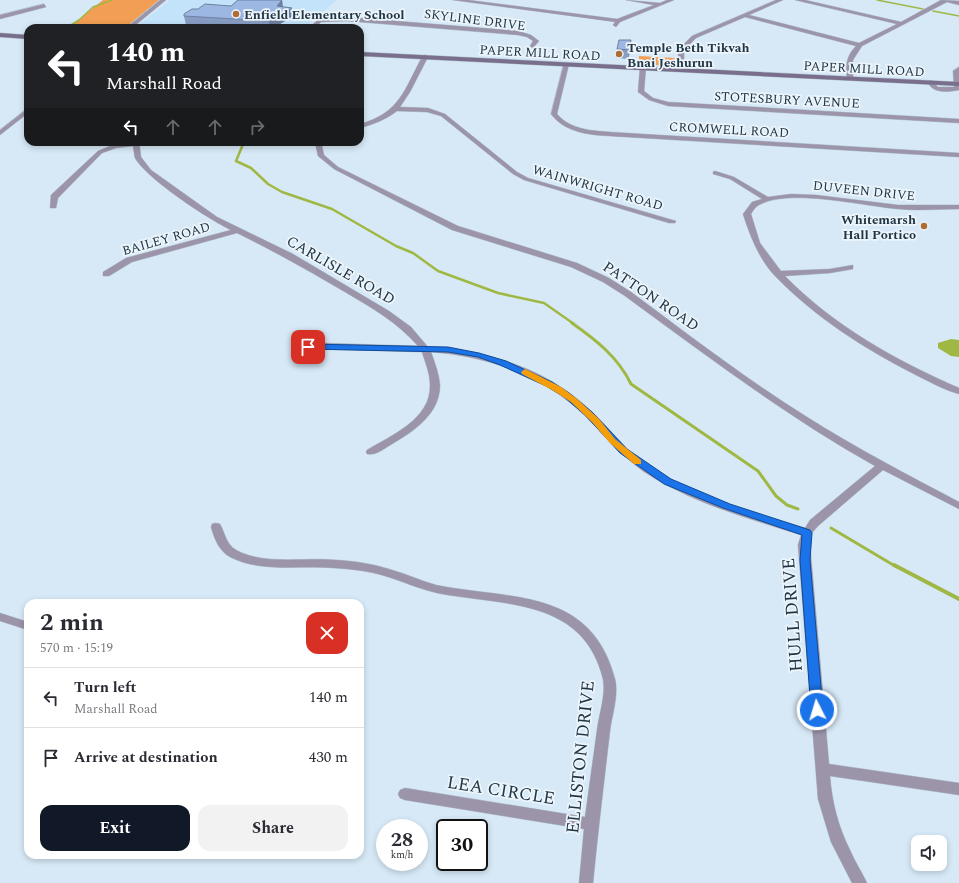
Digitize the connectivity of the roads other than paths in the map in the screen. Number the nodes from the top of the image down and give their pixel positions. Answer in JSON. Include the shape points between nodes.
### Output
{"nodes":[{"id":1,"x":163,"y":0,"type":"edge"},
{"id":2,"x":456,"y":0,"type":"edge"},
{"id":3,"x":629,"y":0,"type":"edge"},
{"id":4,"x":672,"y":0,"type":"edge"},
{"id":5,"x":780,"y":0,"type":"edge"},
{"id":6,"x":798,"y":0,"type":"edge"},
{"id":7,"x":946,"y":0,"type":"edge"},
{"id":8,"x":38,"y":2,"type":"dead end"},
{"id":9,"x":959,"y":3,"type":"edge"},
{"id":10,"x":661,"y":4,"type":"junction"},
{"id":11,"x":743,"y":15,"type":"junction"},
{"id":12,"x":0,"y":17,"type":"edge"},
{"id":13,"x":901,"y":23,"type":"junction"},
{"id":14,"x":135,"y":24,"type":"edge"},
{"id":15,"x":316,"y":24,"type":"edge"},
{"id":16,"x":0,"y":35,"type":"edge"},
{"id":17,"x":24,"y":37,"type":"edge"},
{"id":18,"x":860,"y":44,"type":"junction"},
{"id":19,"x":533,"y":46,"type":"dead end"},
{"id":20,"x":364,"y":54,"type":"edge"},
{"id":21,"x":424,"y":57,"type":"junction"},
{"id":22,"x":566,"y":64,"type":"junction"},
{"id":23,"x":643,"y":68,"type":"junction"},
{"id":24,"x":959,"y":69,"type":"edge"},
{"id":25,"x":681,"y":70,"type":"junction"},
{"id":26,"x":850,"y":78,"type":"junction"},
{"id":27,"x":931,"y":82,"type":"joint"},
{"id":28,"x":959,"y":84,"type":"edge"},
{"id":29,"x":397,"y":108,"type":"junction"},
{"id":30,"x":24,"y":113,"type":"edge"},
{"id":31,"x":959,"y":121,"type":"edge"},
{"id":32,"x":364,"y":125,"type":"edge"},
{"id":33,"x":0,"y":133,"type":"edge"},
{"id":34,"x":118,"y":146,"type":"edge"},
{"id":35,"x":136,"y":146,"type":"edge"},
{"id":36,"x":319,"y":146,"type":"edge"},
{"id":37,"x":959,"y":155,"type":"edge"},
{"id":38,"x":715,"y":173,"type":"dead end"},
{"id":39,"x":766,"y":199,"type":"junction"},
{"id":40,"x":53,"y":206,"type":"dead end"},
{"id":41,"x":959,"y":207,"type":"edge"},
{"id":42,"x":672,"y":221,"type":"dead end"},
{"id":43,"x":236,"y":230,"type":"junction"},
{"id":44,"x":850,"y":267,"type":"dead end"},
{"id":45,"x":106,"y":274,"type":"dead end"},
{"id":46,"x":778,"y":274,"type":"junction"},
{"id":47,"x":303,"y":348,"type":"dead end"},
{"id":48,"x":426,"y":350,"type":"junction"},
{"id":49,"x":959,"y":391,"type":"edge"},
{"id":50,"x":372,"y":452,"type":"dead end"},
{"id":51,"x":882,"y":465,"type":"junction"},
{"id":52,"x":959,"y":506,"type":"edge"},
{"id":53,"x":216,"y":527,"type":"dead end"},
{"id":54,"x":807,"y":533,"type":"junction"},
{"id":55,"x":0,"y":618,"type":"edge"},
{"id":56,"x":24,"y":625,"type":"edge"},
{"id":57,"x":822,"y":769,"type":"junction"},
{"id":58,"x":959,"y":789,"type":"edge"},
{"id":59,"x":405,"y":794,"type":"dead end"},
{"id":60,"x":591,"y":824,"type":"junction"},
{"id":61,"x":586,"y":883,"type":"edge"},
{"id":62,"x":860,"y":883,"type":"edge"}],
"edges":[{"from":1,"to":14,"type":"street"},
{"from":2,"to":10,"type":"street","via":[[617,23]]},
{"from":3,"to":10,"type":"street"},
{"from":4,"to":10,"type":"street"},
{"from":5,"to":11,"type":"street"},
{"from":6,"to":13,"type":"street"},
{"from":7,"to":9,"type":"street"},
{"from":7,"to":13,"type":"street"},
{"from":8,"to":12,"type":"street","via":[[44,6]]},
{"from":11,"to":18,"type":"street"},
{"from":11,"to":25,"type":"street","via":[[690,40],[681,50]]},
{"from":13,"to":18,"type":"street"},
{"from":15,"to":19,"type":"street","name":"SKYLINE DRIVE","via":[[320,21],[347,18],[518,33],[536,41]]},
{"from":16,"to":17,"type":"main road"},
{"from":18,"to":26,"type":"street","via":[[850,57]]},
{"from":20,"to":21,"type":"main road","name":"PAPER MILL ROAD"},
{"from":21,"to":22,"type":"main road","name":"PAPER MILL ROAD"},
{"from":21,"to":29,"type":"street"},
{"from":22,"to":23,"type":"main road","name":"PAPER MILL ROAD"},
{"from":22,"to":37,"type":"street","name":"CROMWELL ROAD","via":[[554,114],[566,124],[582,130]]},
{"from":23,"to":25,"type":"main road","name":"PAPER MILL ROAD"},
{"from":23,"to":31,"type":"street","name":"STOTESBURY AVENUE","via":[[641,92],[668,104]]},
{"from":24,"to":28,"type":"street","via":[[956,71]]},
{"from":25,"to":26,"type":"main road","name":"PAPER MILL ROAD"},
{"from":26,"to":27,"type":"main road","name":"PAPER MILL ROAD"},
{"from":27,"to":28,"type":"street","via":[[932,86],[937,88],[953,90],[957,89]]},
{"from":29,"to":32,"type":"street","via":[[383,119]]},
{"from":29,"to":42,"type":"street","name":"WAINWRIGHT ROAD","via":[[428,110],[443,115],[526,179]]},
{"from":30,"to":33,"type":"street"},
{"from":34,"to":40,"type":"street","via":[[97,154],[54,197]]},
{"from":35,"to":43,"type":"street","name":"CARLISLE ROAD","via":[[138,157],[148,171],[214,219]]},
{"from":36,"to":51,"type":"street","name":"PATTON ROAD","via":[[321,156],[336,168],[446,224],[467,233],[574,265],[606,280],[777,402],[836,440]]},
{"from":38,"to":39,"type":"street","via":[[732,178]]},
{"from":39,"to":41,"type":"street","name":"DUVEEN DRIVE","via":[[794,196],[900,207]]},
{"from":39,"to":46,"type":"street","via":[[750,207],[747,214],[758,244]]},
{"from":43,"to":45,"type":"street","name":"BAILEY ROAD","via":[[130,260]]},
{"from":43,"to":48,"type":"street","name":"CARLISLE ROAD","via":[[290,256],[386,313],[408,329]]},
{"from":44,"to":46,"type":"street","via":[[830,271]]},
{"from":46,"to":49,"type":"street","via":[[816,309],[864,344],[905,367]]},
{"from":47,"to":48,"type":"street","via":[[319,346]]},
{"from":48,"to":50,"type":"street","name":"CARLISLE ROAD","via":[[435,386],[430,406],[418,422],[407,431]]},
{"from":48,"to":54,"type":"street","via":[[448,350],[479,355],[521,370],[566,394],[624,451],[668,481],[726,506]]},
{"from":51,"to":52,"type":"street","name":"PATTON ROAD"},
{"from":51,"to":54,"type":"street","via":[[814,523]]},
{"from":53,"to":60,"type":"street","name":"ELLISTON DRIVE","via":[[227,550],[246,558],[363,567],[392,574],[424,587],[537,604],[566,615],[575,622],[598,650],[610,681]]},
{"from":54,"to":57,"type":"street","name":"HULL DRIVE","via":[[805,560]]},
{"from":55,"to":56,"type":"street"},
{"from":57,"to":58,"type":"street"},
{"from":57,"to":62,"type":"street","name":"HULL DRIVE","via":[[835,836]]},
{"from":59,"to":60,"type":"street","name":"LEA CIRCLE"},
{"from":60,"to":61,"type":"street","name":"ELLISTON DRIVE"}]}
